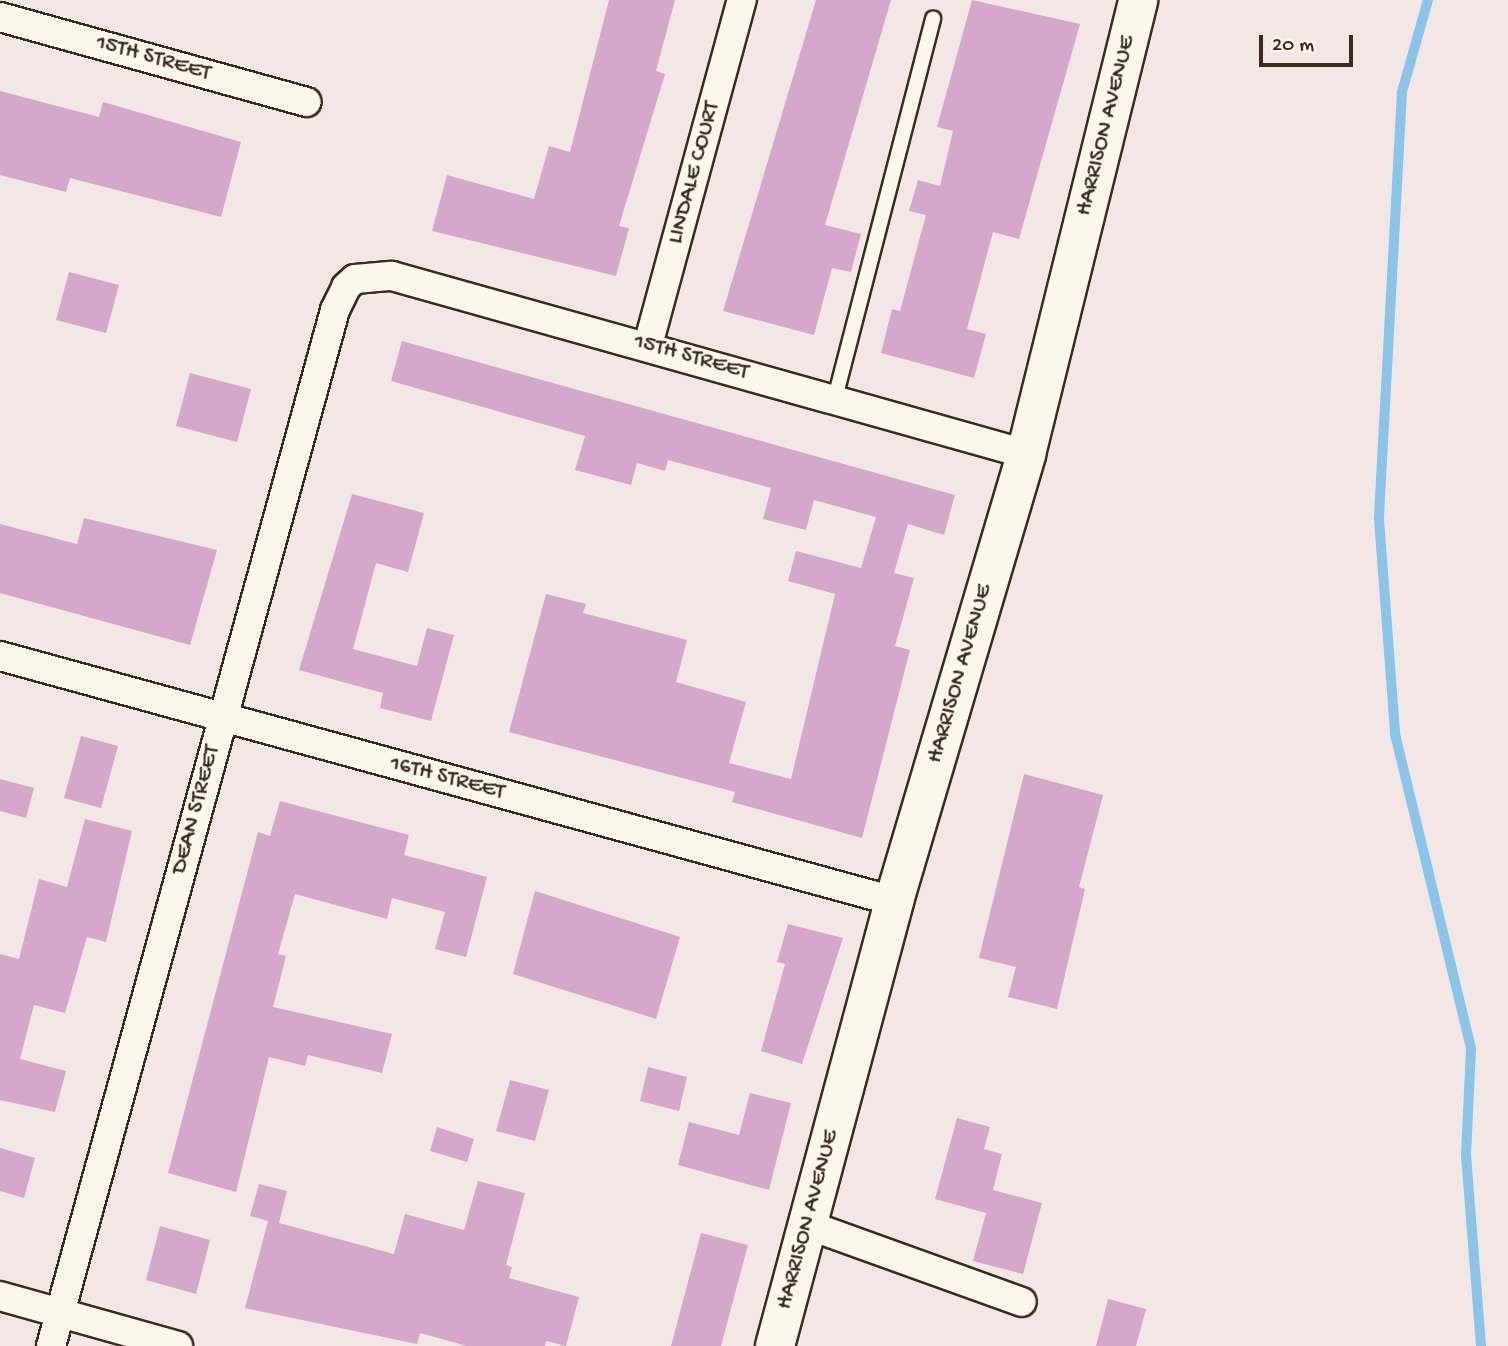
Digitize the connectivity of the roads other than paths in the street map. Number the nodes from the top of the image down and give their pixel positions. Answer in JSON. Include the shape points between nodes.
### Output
{"nodes":[{"id":1,"x":742,"y":0,"type":"edge"},
{"id":2,"x":1139,"y":0,"type":"edge"},
{"id":3,"x":0,"y":17,"type":"edge"},
{"id":4,"x":933,"y":18,"type":"dead end"},
{"id":5,"x":306,"y":102,"type":"dead end"},
{"id":6,"x":355,"y":279,"type":"joint"},
{"id":7,"x":648,"y":345,"type":"junction"},
{"id":8,"x":835,"y":398,"type":"junction"},
{"id":9,"x":1026,"y":454,"type":"junction"},
{"id":10,"x":0,"y":656,"type":"edge"},
{"id":11,"x":222,"y":718,"type":"junction"},
{"id":12,"x":894,"y":901,"type":"junction"},
{"id":13,"x":808,"y":1225,"type":"junction"},
{"id":14,"x":0,"y":1296,"type":"edge"},
{"id":15,"x":1023,"y":1302,"type":"dead end"},
{"id":16,"x":60,"y":1313,"type":"junction"},
{"id":17,"x":51,"y":1346,"type":"edge"},
{"id":18,"x":178,"y":1346,"type":"edge"},
{"id":19,"x":775,"y":1346,"type":"edge"}],
"edges":[{"from":1,"to":7,"type":"street","name":"LINDALE COURT"},
{"from":2,"to":9,"type":"main road","name":"HARRISON AVENUE"},
{"from":3,"to":5,"type":"street","name":"15TH STREET"},
{"from":4,"to":8,"type":"lane"},
{"from":6,"to":7,"type":"street","name":"15TH STREET","via":[[392,276]]},
{"from":6,"to":11,"type":"street","name":"DEAN STREET","via":[[335,310]]},
{"from":7,"to":8,"type":"street","name":"15TH STREET"},
{"from":8,"to":9,"type":"street","name":"15TH STREET"},
{"from":9,"to":12,"type":"main road","name":"HARRISON AVENUE"},
{"from":10,"to":11,"type":"street","name":"16TH STREET"},
{"from":11,"to":12,"type":"street","name":"16TH STREET"},
{"from":11,"to":16,"type":"street","name":"DEAN STREET"},
{"from":12,"to":13,"type":"main road","name":"HARRISON AVENUE"},
{"from":13,"to":15,"type":"street"},
{"from":13,"to":19,"type":"main road","name":"HARRISON AVENUE"},
{"from":14,"to":16,"type":"street"},
{"from":16,"to":17,"type":"street","name":"DEAN STREET"},
{"from":16,"to":18,"type":"street"}]}
